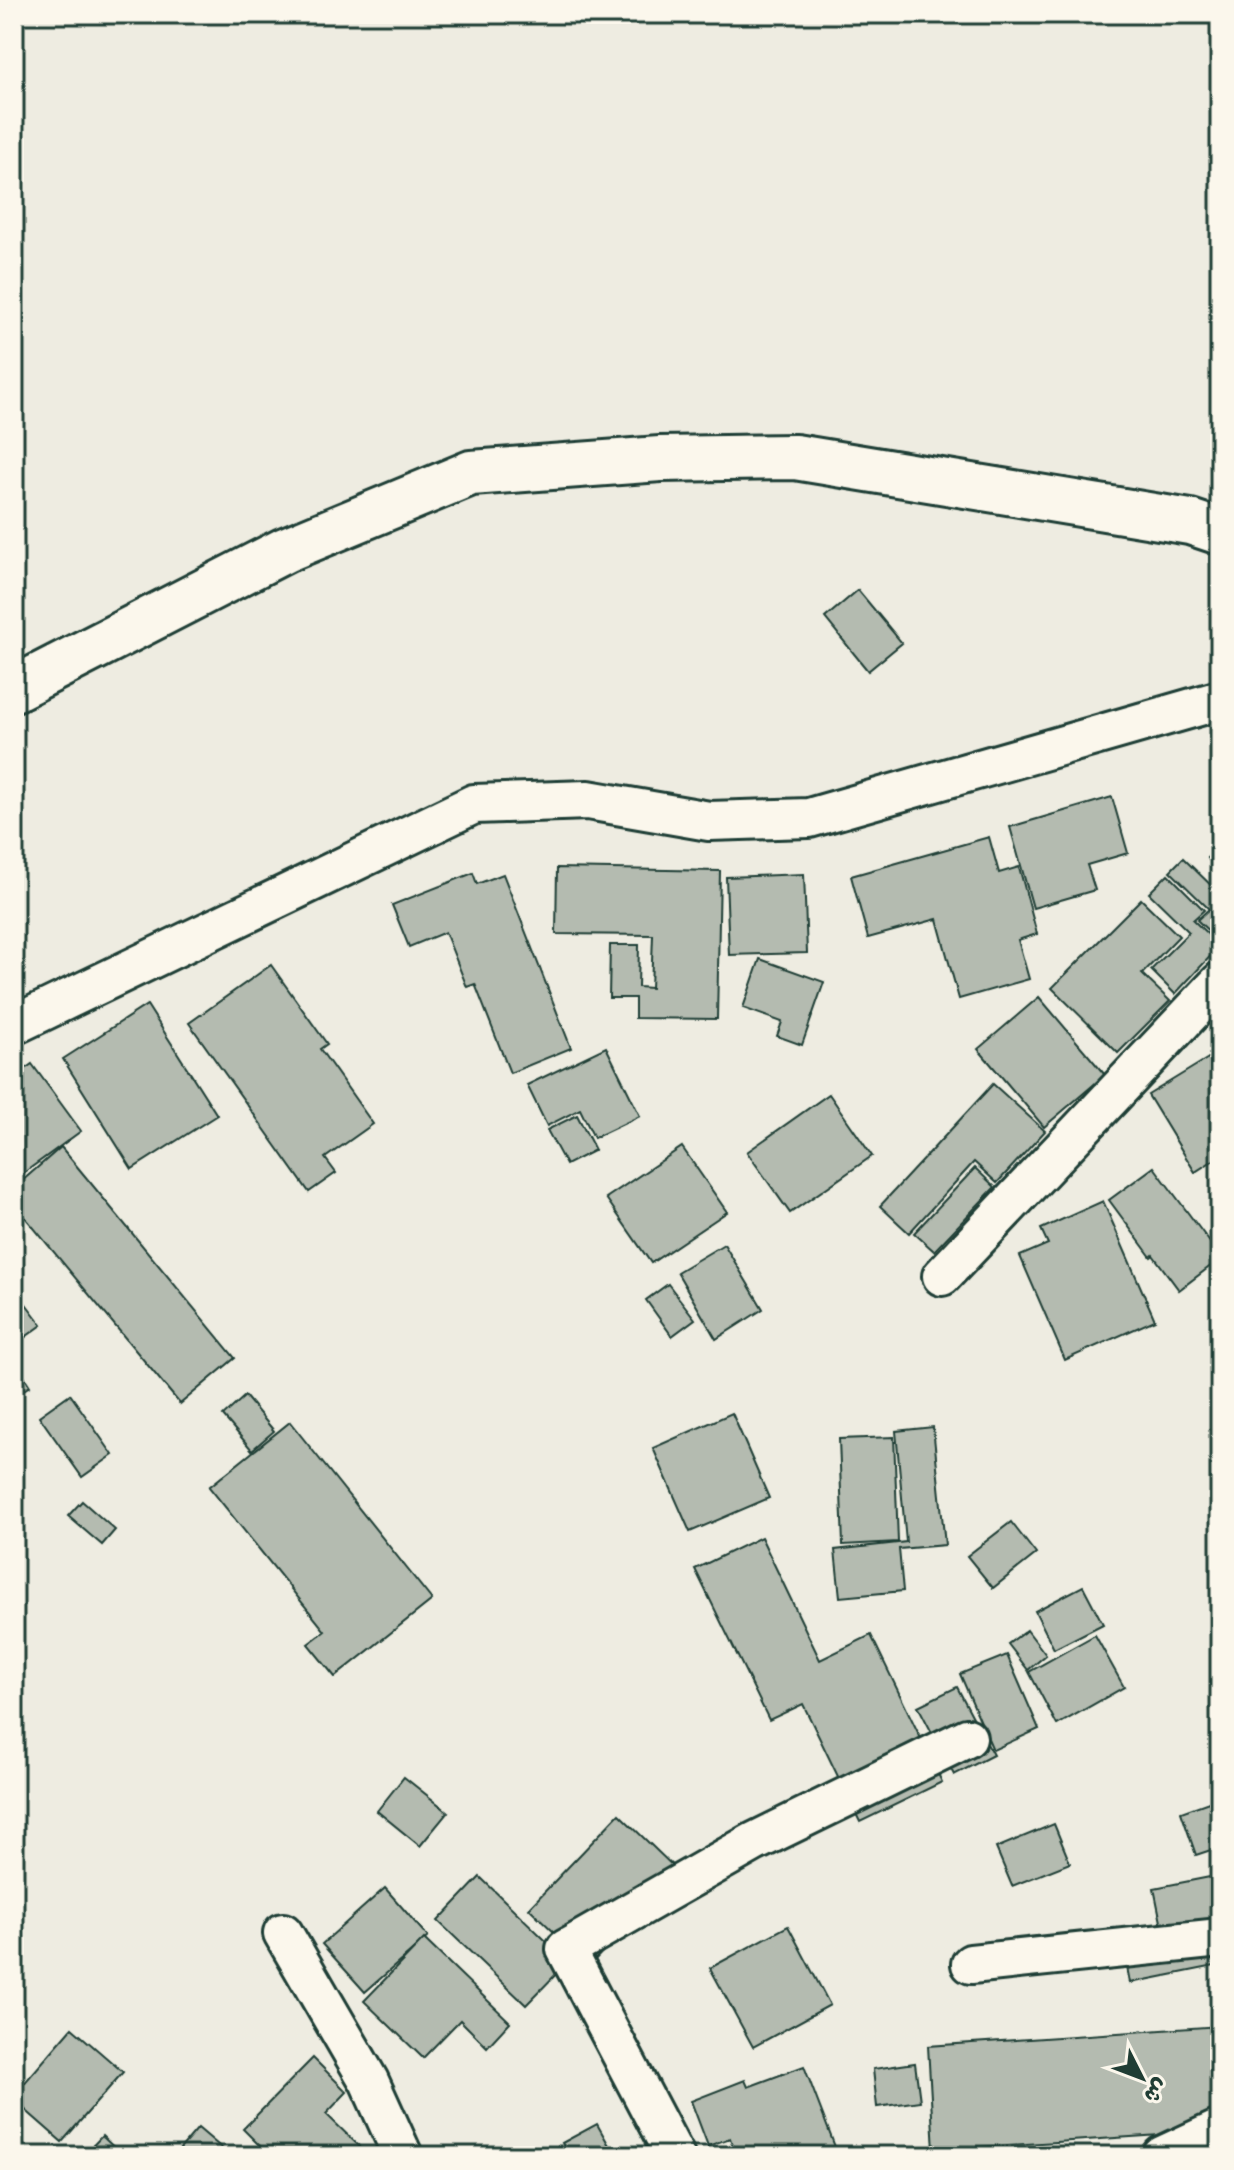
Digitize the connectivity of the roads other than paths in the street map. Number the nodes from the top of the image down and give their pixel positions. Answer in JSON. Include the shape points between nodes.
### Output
{"nodes":[{"id":1,"x":1210,"y":524,"type":"edge"},
{"id":2,"x":14,"y":689,"type":"edge"},
{"id":3,"x":1220,"y":700,"type":"edge"},
{"id":4,"x":1220,"y":982,"type":"edge"},
{"id":5,"x":14,"y":1025,"type":"edge"},
{"id":6,"x":942,"y":1276,"type":"dead end"},
{"id":7,"x":967,"y":1738,"type":"dead end"},
{"id":8,"x":283,"y":1933,"type":"dead end"},
{"id":9,"x":1220,"y":1938,"type":"edge"},
{"id":10,"x":971,"y":1964,"type":"dead end"},
{"id":11,"x":1220,"y":2129,"type":"edge"},
{"id":12,"x":403,"y":2156,"type":"edge"},
{"id":13,"x":675,"y":2156,"type":"edge"},
{"id":14,"x":1162,"y":2156,"type":"edge"}],
"edges":[{"from":1,"to":2,"type":"street","via":[[795,457],[660,459],[471,473],[285,550]]},
{"from":3,"to":5,"type":"street","via":[[809,818],[709,821],[588,800],[474,804]]},
{"from":4,"to":6,"type":"street"},
{"from":7,"to":13,"type":"street","via":[[754,1842],[566,1949]]},
{"from":8,"to":12,"type":"street","via":[[369,2081]]},
{"from":9,"to":10,"type":"street"},
{"from":11,"to":14,"type":"street"}]}
